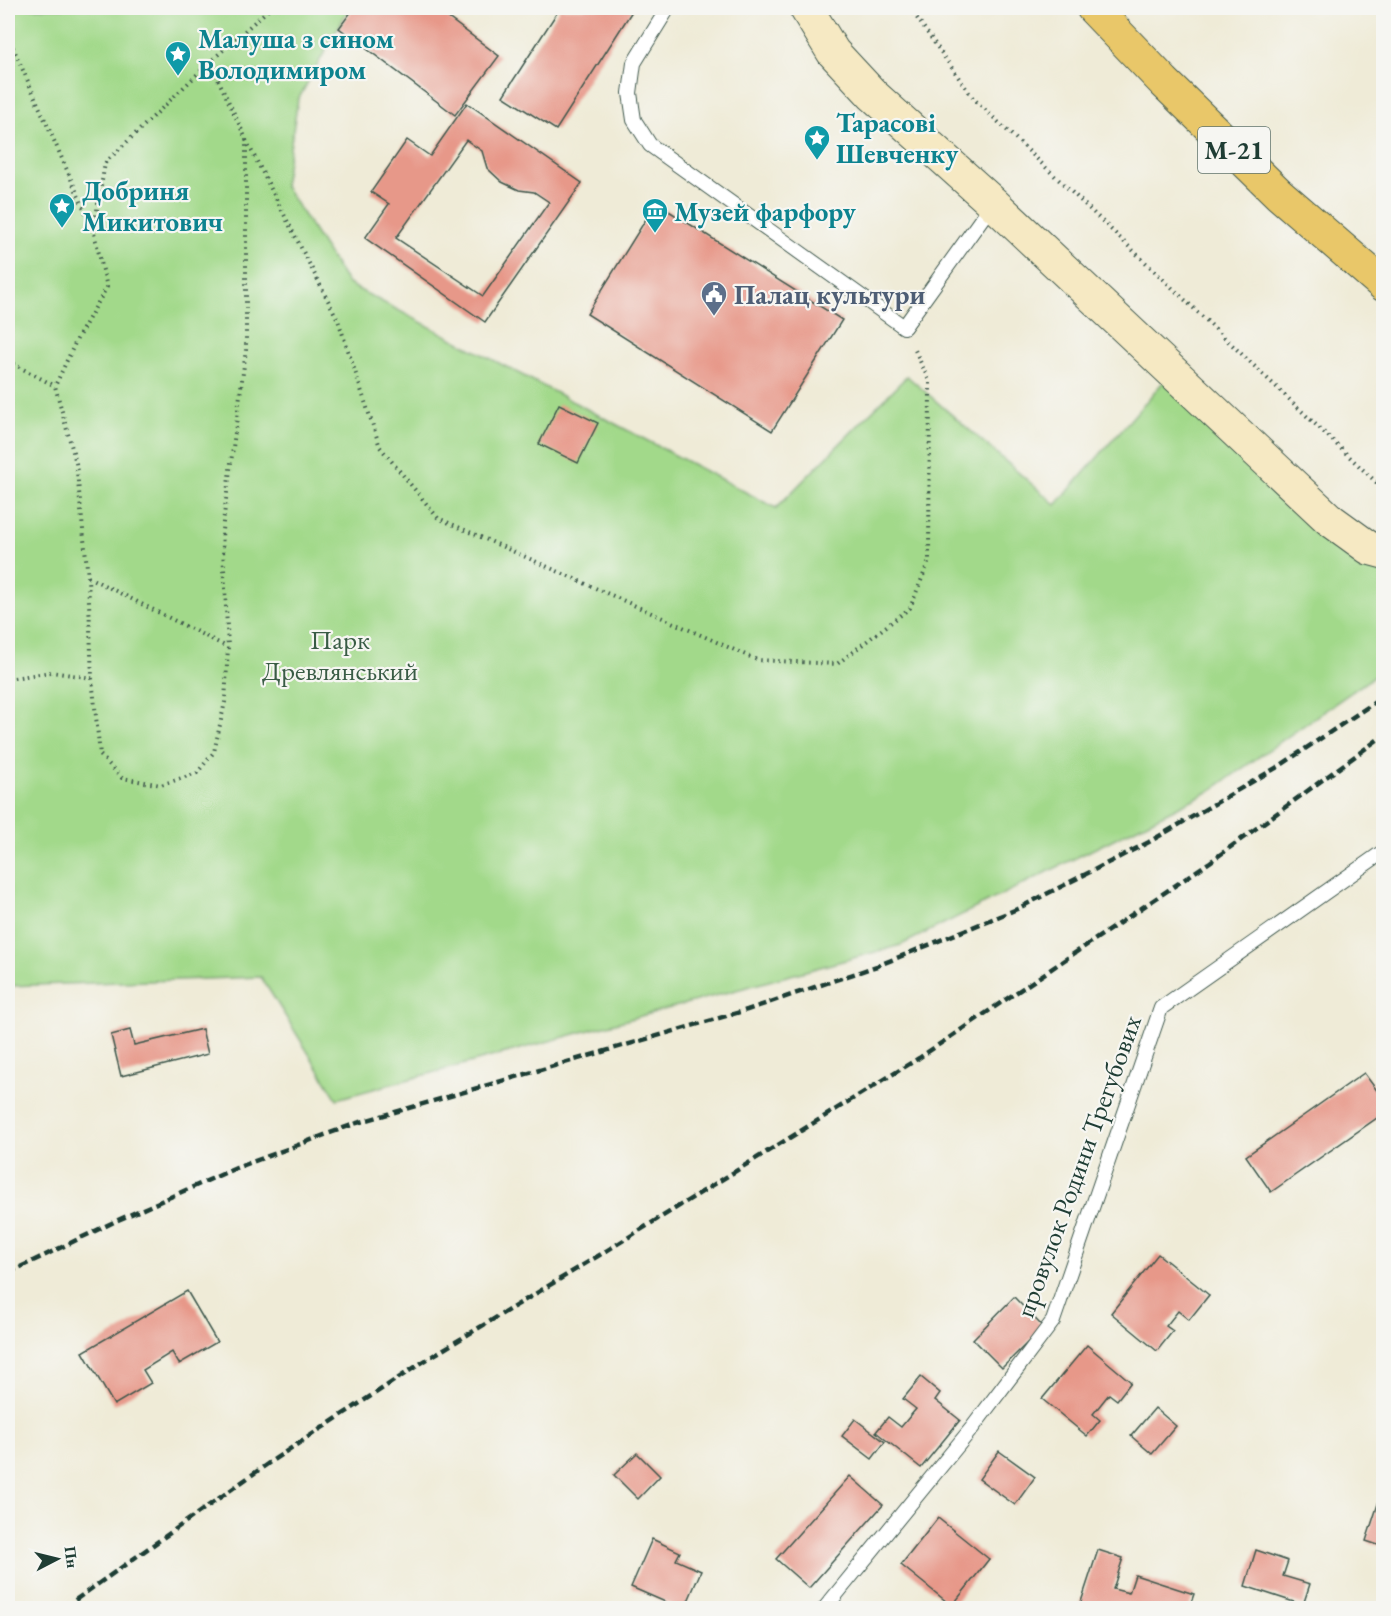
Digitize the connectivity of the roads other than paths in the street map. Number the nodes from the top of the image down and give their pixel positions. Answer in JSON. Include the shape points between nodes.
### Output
{"nodes":[{"id":1,"x":668,"y":8,"type":"edge"},
{"id":2,"x":806,"y":8,"type":"edge"},
{"id":3,"x":1093,"y":8,"type":"edge"},
{"id":4,"x":993,"y":203,"type":"junction"},
{"id":5,"x":1383,"y":285,"type":"edge"},
{"id":6,"x":1383,"y":552,"type":"edge"},
{"id":7,"x":1383,"y":851,"type":"edge"},
{"id":8,"x":825,"y":1608,"type":"edge"}],
"edges":[{"from":1,"to":4,"type":"lane","via":[[634,63],[630,93],[634,120],[650,146],[904,327]]},
{"from":2,"to":4,"type":"street","via":[[834,52],[873,94]]},
{"from":3,"to":5,"type":"highway","number":"М-21","via":[[1279,194]]},
{"from":4,"to":6,"type":"street","via":[[1329,519],[1369,548]]},
{"from":7,"to":8,"type":"lane","name":"провулок Родини Трегубових","via":[[1161,1008],[1053,1321],[972,1428]]}]}
